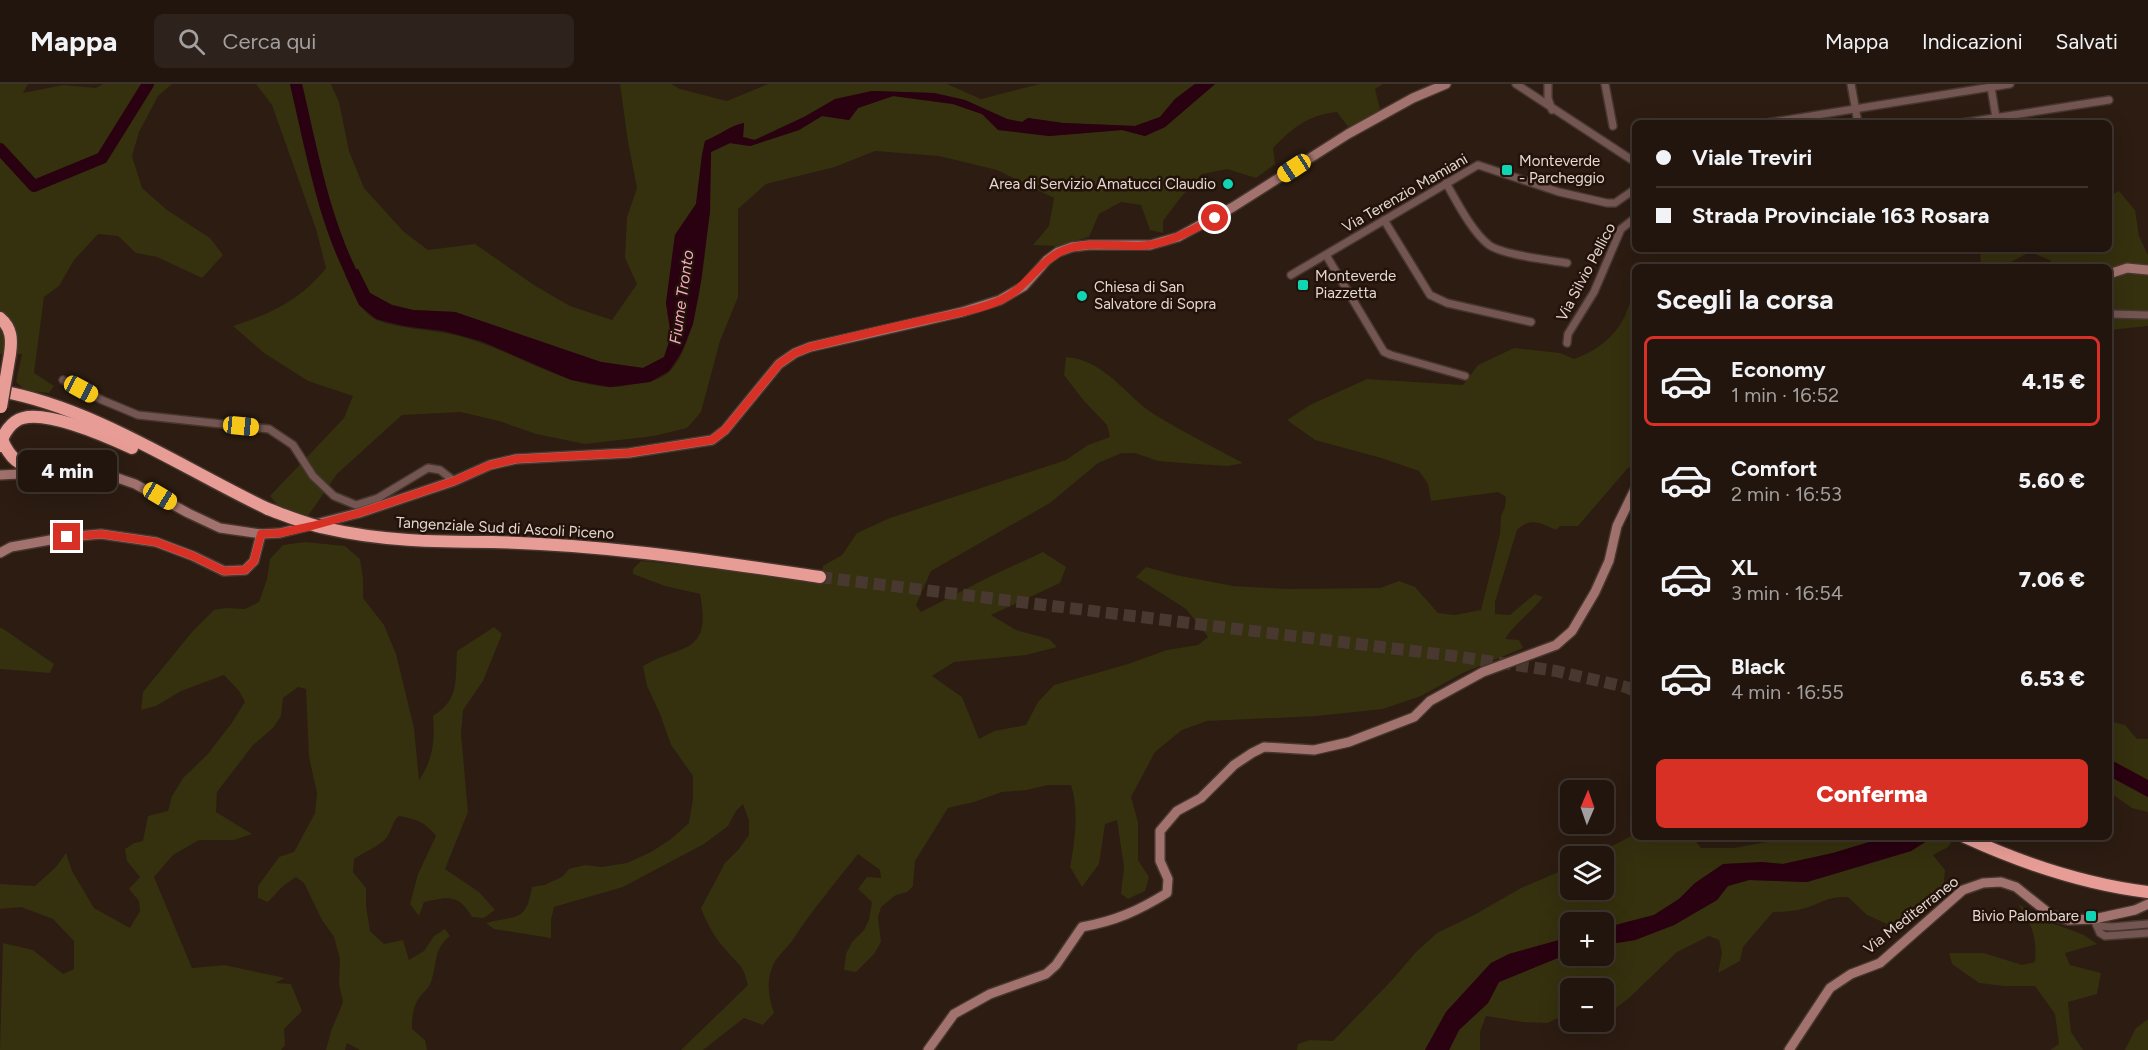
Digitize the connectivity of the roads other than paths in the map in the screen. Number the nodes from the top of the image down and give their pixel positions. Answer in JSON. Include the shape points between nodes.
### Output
{"nodes":[{"id":1,"x":1446,"y":84,"type":"edge"},
{"id":2,"x":1516,"y":84,"type":"edge"},
{"id":3,"x":1529,"y":84,"type":"edge"},
{"id":4,"x":1605,"y":84,"type":"edge"},
{"id":5,"x":1851,"y":84,"type":"edge"},
{"id":6,"x":2010,"y":84,"type":"edge"},
{"id":7,"x":1547,"y":85,"type":"edge"},
{"id":8,"x":1991,"y":87,"type":"junction"},
{"id":9,"x":1531,"y":95,"type":"junction"},
{"id":10,"x":2109,"y":100,"type":"dead end"},
{"id":11,"x":1856,"y":109,"type":"junction"},
{"id":12,"x":1552,"y":110,"type":"junction"},
{"id":13,"x":1996,"y":118,"type":"junction"},
{"id":14,"x":1786,"y":120,"type":"edge"},
{"id":15,"x":1858,"y":120,"type":"edge"},
{"id":16,"x":1982,"y":120,"type":"edge"},
{"id":17,"x":1613,"y":126,"type":"dead end"},
{"id":18,"x":1632,"y":160,"type":"edge"},
{"id":19,"x":1446,"y":183,"type":"junction"},
{"id":20,"x":1632,"y":191,"type":"edge"},
{"id":21,"x":1384,"y":220,"type":"junction"},
{"id":22,"x":1632,"y":220,"type":"edge"},
{"id":23,"x":1326,"y":255,"type":"junction"},
{"id":24,"x":1567,"y":263,"type":"dead end"},
{"id":25,"x":2148,"y":270,"type":"edge"},
{"id":26,"x":2112,"y":273,"type":"edge"},
{"id":27,"x":1292,"y":275,"type":"dead end"},
{"id":28,"x":2112,"y":314,"type":"edge"},
{"id":29,"x":2148,"y":315,"type":"edge"},
{"id":30,"x":0,"y":318,"type":"edge"},
{"id":31,"x":1531,"y":322,"type":"dead end"},
{"id":32,"x":1567,"y":343,"type":"dead end"},
{"id":33,"x":1465,"y":376,"type":"dead end"},
{"id":34,"x":63,"y":380,"type":"dead end"},
{"id":35,"x":0,"y":385,"type":"edge"},
{"id":36,"x":0,"y":391,"type":"edge"},
{"id":37,"x":36,"y":399,"type":"junction"},
{"id":38,"x":1,"y":410,"type":"edge"},
{"id":39,"x":1,"y":440,"type":"edge"},
{"id":40,"x":53,"y":472,"type":"junction"},
{"id":41,"x":0,"y":475,"type":"edge"},
{"id":42,"x":200,"y":475,"type":"junction"},
{"id":43,"x":454,"y":481,"type":"junction"},
{"id":44,"x":1632,"y":495,"type":"edge"},
{"id":45,"x":261,"y":534,"type":"junction"},
{"id":46,"x":0,"y":553,"type":"edge"},
{"id":47,"x":820,"y":577,"type":"tunnel mouth"},
{"id":48,"x":1972,"y":840,"type":"edge"},
{"id":49,"x":2148,"y":892,"type":"edge"},
{"id":50,"x":2148,"y":904,"type":"edge"},
{"id":51,"x":2096,"y":923,"type":"junction"},
{"id":52,"x":2148,"y":924,"type":"edge"},
{"id":53,"x":2148,"y":933,"type":"edge"},
{"id":54,"x":928,"y":1050,"type":"edge"},
{"id":55,"x":1789,"y":1050,"type":"edge"}],
"edges":[{"from":1,"to":43,"type":"street","via":[[1348,134],[1233,207],[1173,239],[1140,246],[1072,247],[1047,260],[1024,286],[1000,300],[795,353],[779,364],[725,430],[712,440],[628,453],[516,459],[490,465]]},
{"from":2,"to":9,"type":"street"},
{"from":3,"to":9,"type":"street"},
{"from":4,"to":17,"type":"street"},
{"from":5,"to":11,"type":"street"},
{"from":6,"to":8,"type":"street"},
{"from":7,"to":12,"type":"street"},
{"from":8,"to":11,"type":"street"},
{"from":8,"to":13,"type":"street"},
{"from":9,"to":12,"type":"street"},
{"from":10,"to":13,"type":"street"},
{"from":11,"to":14,"type":"street"},
{"from":11,"to":15,"type":"street"},
{"from":12,"to":18,"type":"street"},
{"from":13,"to":16,"type":"street"},
{"from":19,"to":20,"type":"street","name":"Via Terenzio Mamiani","via":[[1478,165],[1559,192],[1607,203],[1615,203]]},
{"from":19,"to":21,"type":"street","name":"Via Terenzio Mamiani"},
{"from":19,"to":24,"type":"street","via":[[1471,224],[1490,245],[1529,258]]},
{"from":21,"to":23,"type":"street","name":"Via Terenzio Mamiani"},
{"from":21,"to":31,"type":"street","via":[[1430,295],[1446,303]]},
{"from":22,"to":32,"type":"street","name":"Via Silvio Pellico","via":[[1621,229]]},
{"from":23,"to":27,"type":"street","name":"Via Terenzio Mamiani"},
{"from":23,"to":33,"type":"street","via":[[1384,352]]},
{"from":25,"to":26,"type":"street","via":[[2127,268]]},
{"from":28,"to":29,"type":"street"},
{"from":30,"to":38,"type":"highway","bridge":true,"via":[[11,334]]},
{"from":34,"to":43,"type":"street","via":[[138,415],[269,429],[293,445],[313,476],[334,496],[356,505],[378,498],[428,468],[440,470]]},
{"from":35,"to":37,"type":"highway"},
{"from":36,"to":37,"type":"highway","name":"Tangenziale Sud di Ascoli Piceno"},
{"from":37,"to":42,"type":"highway","name":"Tangenziale Sud di Ascoli Piceno","via":[[92,420]]},
{"from":39,"to":40,"type":"highway","via":[[14,461],[22,466]]},
{"from":39,"to":42,"type":"highway","via":[[23,418],[46,418],[85,429]]},
{"from":40,"to":41,"type":"street"},
{"from":40,"to":45,"type":"street","via":[[112,476],[220,528]]},
{"from":42,"to":47,"type":"highway","name":"Tangenziale Sud di Ascoli Piceno","bridge":true,"via":[[268,509],[323,528],[368,536],[616,548]]},
{"from":43,"to":45,"type":"street","via":[[340,518]]},
{"from":44,"to":54,"type":"street","via":[[1617,526],[1609,561],[1595,592],[1572,631],[1556,645],[1483,672],[1430,701],[1414,717],[1349,742],[1314,750],[1264,747],[1252,753],[1201,798],[1177,811],[1160,831],[1160,861],[1168,879],[1167,893],[1109,922],[1082,927],[1046,974],[990,994],[954,1014]]},
{"from":45,"to":46,"type":"street","via":[[254,561],[245,570],[235,571],[224,571],[156,542],[101,534],[11,547]]},
{"from":48,"to":49,"type":"highway","via":[[2055,873]]},
{"from":50,"to":51,"type":"street","name":"Via Mediterraneo"},
{"from":51,"to":52,"type":"street","via":[[2112,927]]},
{"from":51,"to":53,"type":"street","via":[[2106,936]]},
{"from":51,"to":55,"type":"street","name":"Via Mediterraneo","via":[[2050,915],[2016,887],[2001,882],[1963,890],[1880,963],[1851,974],[1830,988]]}]}
